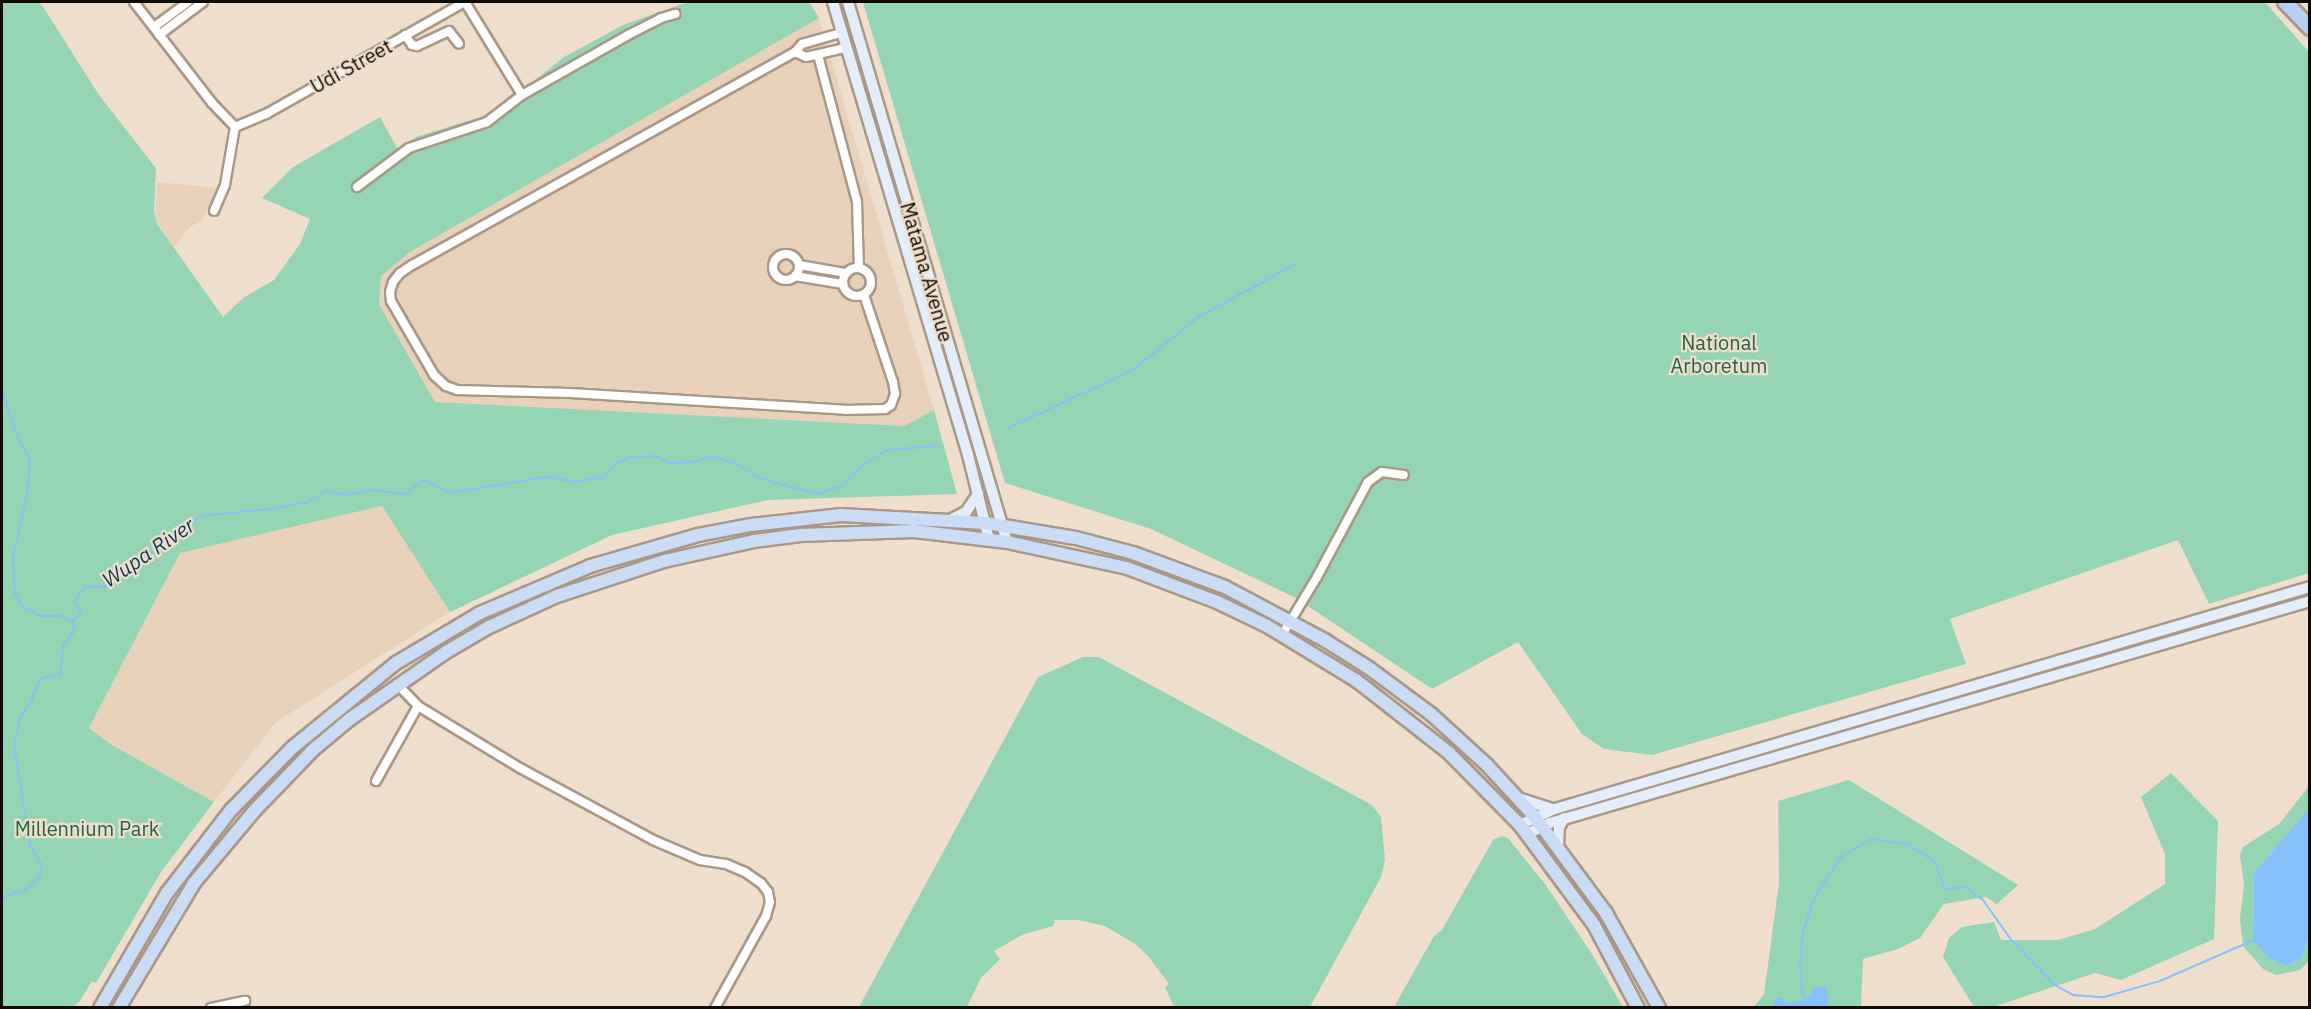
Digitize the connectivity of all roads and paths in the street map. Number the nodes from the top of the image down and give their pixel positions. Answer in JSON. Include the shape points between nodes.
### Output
{"nodes":[{"id":1,"x":134,"y":2,"type":"edge"},
{"id":2,"x":188,"y":2,"type":"edge"},
{"id":3,"x":203,"y":2,"type":"edge"},
{"id":4,"x":465,"y":2,"type":"edge"},
{"id":5,"x":833,"y":2,"type":"edge"},
{"id":6,"x":848,"y":2,"type":"edge"},
{"id":7,"x":2285,"y":2,"type":"edge"},
{"id":8,"x":675,"y":14,"type":"dead end"},
{"id":9,"x":154,"y":27,"type":"junction"},
{"id":10,"x":2310,"y":28,"type":"edge"},
{"id":11,"x":837,"y":34,"type":"dead end"},
{"id":12,"x":159,"y":35,"type":"junction"},
{"id":13,"x":405,"y":35,"type":"junction"},
{"id":14,"x":459,"y":45,"type":"dead end"},
{"id":15,"x":842,"y":49,"type":"dead end"},
{"id":16,"x":795,"y":52,"type":"junction"},
{"id":17,"x":818,"y":55,"type":"junction"},
{"id":18,"x":522,"y":95,"type":"junction"},
{"id":19,"x":882,"y":117,"type":"junction"},
{"id":20,"x":868,"y":121,"type":"junction"},
{"id":21,"x":235,"y":127,"type":"junction"},
{"id":22,"x":357,"y":187,"type":"dead end"},
{"id":23,"x":214,"y":211,"type":"dead end"},
{"id":24,"x":799,"y":265,"type":"junction"},
{"id":25,"x":859,"y":268,"type":"junction"},
{"id":26,"x":846,"y":273,"type":"junction"},
{"id":27,"x":795,"y":276,"type":"junction"},
{"id":28,"x":843,"y":284,"type":"junction"},
{"id":29,"x":864,"y":295,"type":"junction"},
{"id":30,"x":1404,"y":475,"type":"dead end"},
{"id":31,"x":978,"y":494,"type":"junction"},
{"id":32,"x":950,"y":520,"type":"junction"},
{"id":33,"x":986,"y":523,"type":"junction"},
{"id":34,"x":1002,"y":525,"type":"junction"},
{"id":35,"x":989,"y":539,"type":"junction"},
{"id":36,"x":1007,"y":542,"type":"junction"},
{"id":37,"x":2310,"y":587,"type":"edge"},
{"id":38,"x":2310,"y":601,"type":"edge"},
{"id":39,"x":1290,"y":620,"type":"junction"},
{"id":40,"x":1282,"y":635,"type":"junction"},
{"id":41,"x":397,"y":684,"type":"junction"},
{"id":42,"x":418,"y":706,"type":"junction"},
{"id":43,"x":376,"y":781,"type":"dead end"},
{"id":44,"x":1515,"y":797,"type":"junction"},
{"id":45,"x":1555,"y":809,"type":"junction"},
{"id":46,"x":1564,"y":818,"type":"junction"},
{"id":47,"x":1538,"y":821,"type":"junction"},
{"id":48,"x":1524,"y":829,"type":"junction"},
{"id":49,"x":1558,"y":846,"type":"junction"},
{"id":50,"x":246,"y":1001,"type":"dead end"},
{"id":51,"x":100,"y":1008,"type":"edge"},
{"id":52,"x":119,"y":1008,"type":"edge"},
{"id":53,"x":211,"y":1008,"type":"edge"},
{"id":54,"x":715,"y":1008,"type":"edge"},
{"id":55,"x":1638,"y":1008,"type":"edge"},
{"id":56,"x":1659,"y":1008,"type":"edge"}],
"edges":[{"from":1,"to":9,"type":"street"},
{"from":2,"to":9,"type":"street"},
{"from":3,"to":12,"type":"street"},
{"from":4,"to":13,"type":"street","name":"Udi Street"},
{"from":4,"to":18,"type":"street"},
{"from":5,"to":20,"type":"main road","name":"Matama Avenue"},
{"from":6,"to":19,"type":"main road","name":"Matama Avenue"},
{"from":7,"to":10,"type":"highway"},
{"from":8,"to":18,"type":"street","via":[[628,34]]},
{"from":9,"to":12,"type":"street"},
{"from":11,"to":16,"type":"street","via":[[802,44]]},
{"from":12,"to":21,"type":"street"},
{"from":13,"to":14,"type":"street","via":[[417,46],[449,31]]},
{"from":13,"to":21,"type":"street","name":"Udi Street","via":[[266,114]]},
{"from":15,"to":17,"type":"street"},
{"from":16,"to":17,"type":"street","via":[[806,57]]},
{"from":16,"to":29,"type":"street","via":[[412,265],[393,282],[391,300],[434,375],[457,390],[885,409],[895,394],[893,382]]},
{"from":17,"to":25,"type":"street","via":[[857,202]]},
{"from":18,"to":22,"type":"street","via":[[488,122],[409,148]]},
{"from":19,"to":20,"type":"main road"},
{"from":19,"to":34,"type":"main road","name":"Matama Avenue"},
{"from":20,"to":31,"type":"main road","name":"Matama Avenue"},
{"from":21,"to":23,"type":"street","via":[[225,185]]},
{"from":24,"to":26,"type":"street"},
{"from":24,"to":27,"type":"street"},
{"from":24,"to":27,"type":"street","via":[[788,254],[774,262],[779,278]]},
{"from":25,"to":26,"type":"street"},
{"from":25,"to":29,"type":"street","via":[[872,280]]},
{"from":26,"to":28,"type":"street"},
{"from":27,"to":28,"type":"street"},
{"from":28,"to":29,"type":"street","via":[[851,295]]},
{"from":30,"to":39,"type":"street","via":[[1382,472],[1368,482]]},
{"from":31,"to":32,"type":"main road","via":[[966,512]]},
{"from":31,"to":33,"type":"main road","name":"Matama Avenue"},
{"from":32,"to":33,"type":"main road"},
{"from":32,"to":51,"type":"main road","via":[[841,515],[698,535],[625,554],[552,580],[433,639],[332,713],[231,810],[167,892]]},
{"from":33,"to":34,"type":"main road"},
{"from":33,"to":35,"type":"main road","name":"Matama Avenue"},
{"from":34,"to":36,"type":"main road","name":"Matama Avenue"},
{"from":34,"to":39,"type":"main road","via":[[1133,553],[1225,587]]},
{"from":35,"to":36,"type":"main road"},
{"from":35,"to":41,"type":"main road","via":[[914,531],[842,532],[754,541],[664,561],[528,608],[446,652]]},
{"from":36,"to":40,"type":"main road","via":[[1127,568],[1216,602]]},
{"from":37,"to":45,"type":"main road"},
{"from":38,"to":46,"type":"main road"},
{"from":39,"to":40,"type":"street"},
{"from":39,"to":44,"type":"main road","via":[[1403,692],[1470,748]]},
{"from":40,"to":48,"type":"main road","via":[[1393,708],[1476,777]]},
{"from":41,"to":42,"type":"street"},
{"from":41,"to":52,"type":"main road","via":[[314,750],[223,846],[165,928]]},
{"from":42,"to":43,"type":"street"},
{"from":42,"to":54,"type":"street","via":[[497,755],[653,840],[700,860],[726,864],[761,883],[770,902],[766,916]]},
{"from":44,"to":45,"type":"main road"},
{"from":44,"to":47,"type":"main road"},
{"from":45,"to":47,"type":"main road"},
{"from":46,"to":47,"type":"main road"},
{"from":46,"to":49,"type":"main road","via":[[1559,827]]},
{"from":47,"to":48,"type":"main road"},
{"from":47,"to":49,"type":"main road"},
{"from":48,"to":55,"type":"main road","via":[[1594,925]]},
{"from":49,"to":56,"type":"main road","via":[[1606,913]]},
{"from":50,"to":53,"type":"street"}]}
